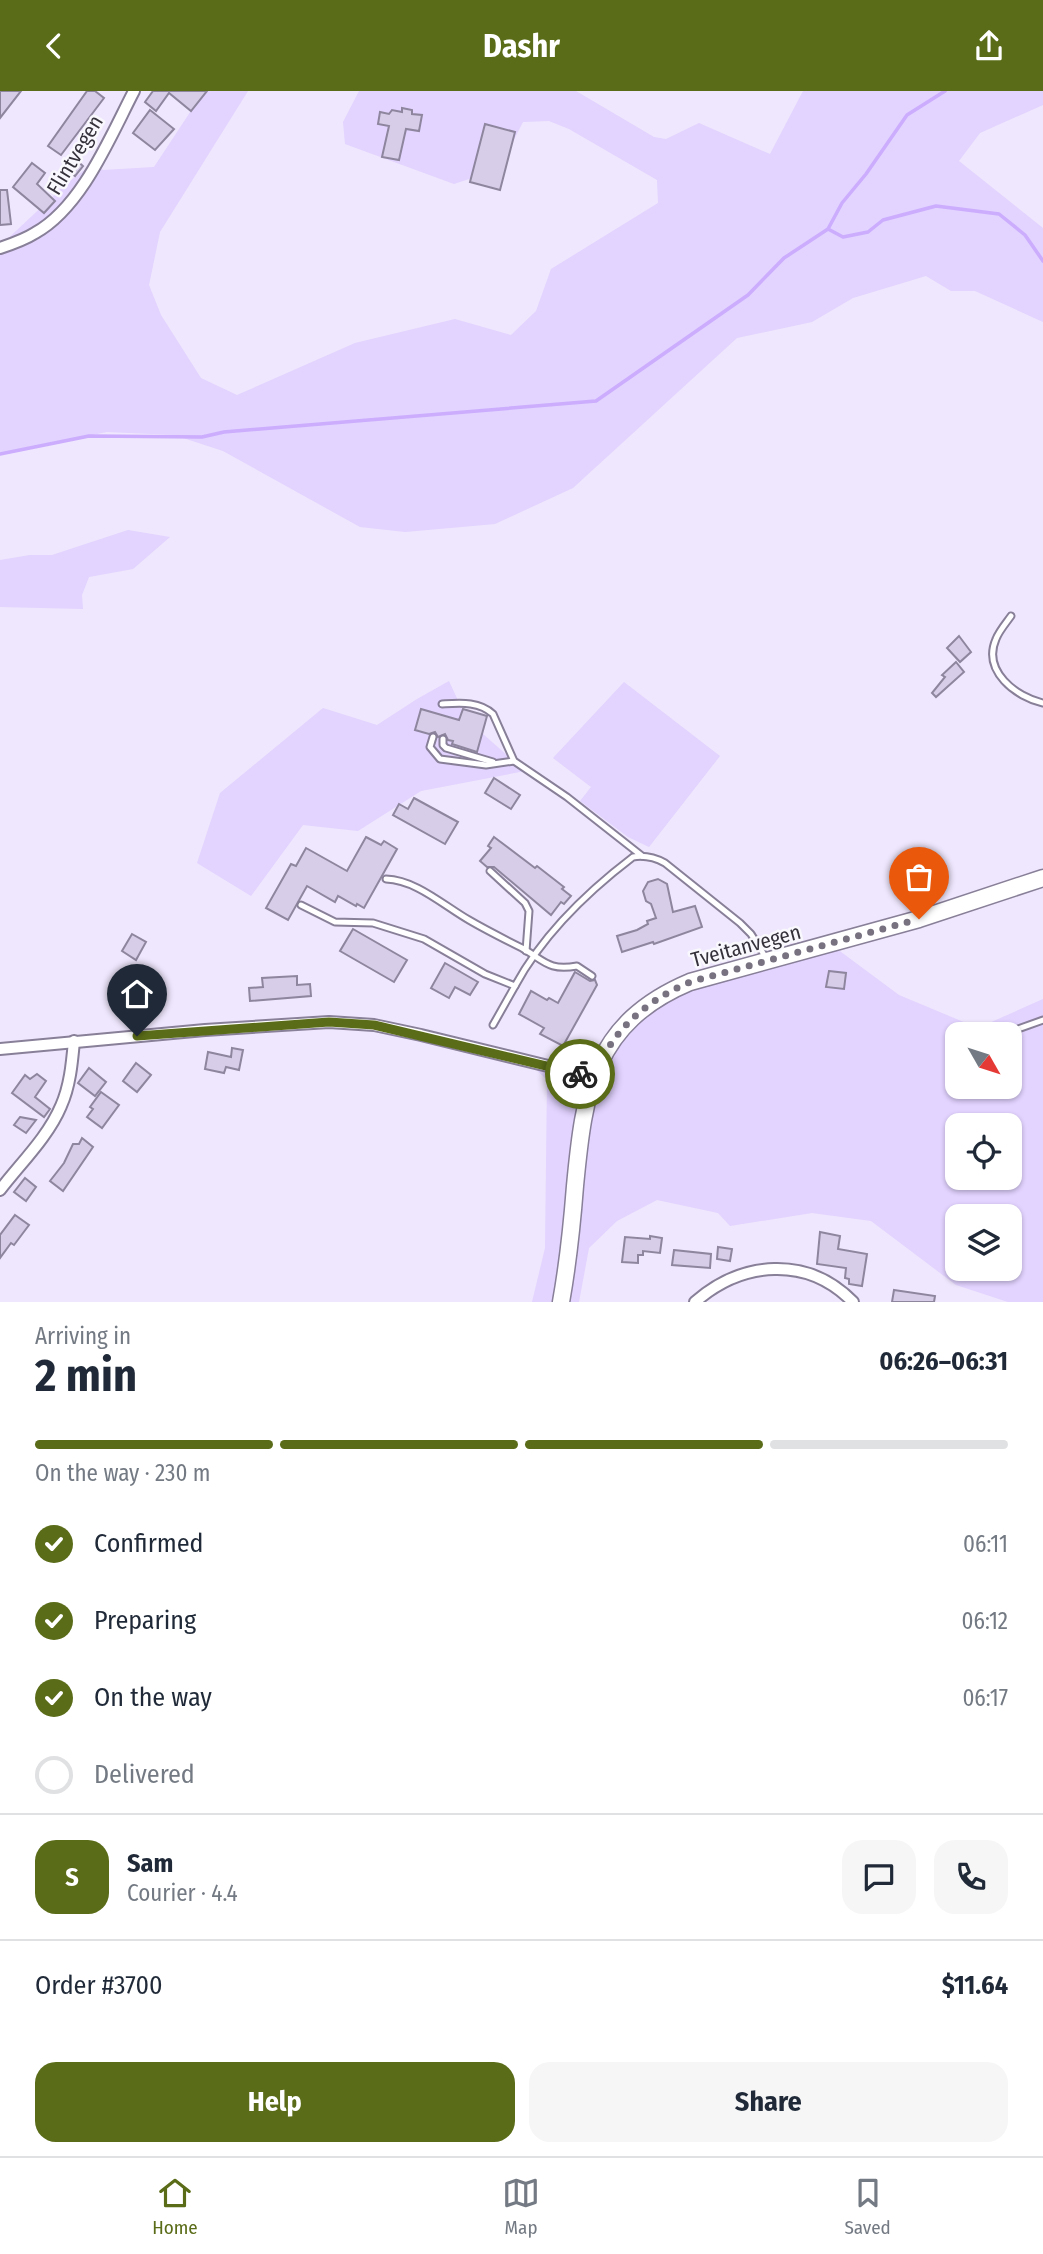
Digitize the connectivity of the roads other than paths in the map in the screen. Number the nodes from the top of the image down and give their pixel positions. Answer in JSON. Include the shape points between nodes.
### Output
{"nodes":[{"id":1,"x":134,"y":91,"type":"edge"},
{"id":2,"x":0,"y":248,"type":"edge"},
{"id":3,"x":1012,"y":616,"type":"dead end"},
{"id":4,"x":1043,"y":703,"type":"edge"},
{"id":5,"x":442,"y":704,"type":"dead end"},
{"id":6,"x":433,"y":737,"type":"dead end"},
{"id":7,"x":443,"y":739,"type":"dead end"},
{"id":8,"x":514,"y":761,"type":"junction"},
{"id":9,"x":496,"y":763,"type":"junction"},
{"id":10,"x":642,"y":856,"type":"junction"},
{"id":11,"x":490,"y":871,"type":"dead end"},
{"id":12,"x":1043,"y":878,"type":"edge"},
{"id":13,"x":386,"y":879,"type":"dead end"},
{"id":14,"x":301,"y":905,"type":"dead end"},
{"id":15,"x":526,"y":951,"type":"junction"},
{"id":16,"x":533,"y":956,"type":"junction"},
{"id":17,"x":768,"y":961,"type":"junction"},
{"id":18,"x":592,"y":976,"type":"dead end"},
{"id":19,"x":514,"y":986,"type":"junction"},
{"id":20,"x":1043,"y":1020,"type":"edge"},
{"id":21,"x":493,"y":1025,"type":"dead end"},
{"id":22,"x":1022,"y":1028,"type":"edge"},
{"id":23,"x":74,"y":1041,"type":"junction"},
{"id":24,"x":0,"y":1049,"type":"edge"},
{"id":25,"x":593,"y":1077,"type":"junction"},
{"id":26,"x":0,"y":1190,"type":"edge"},
{"id":27,"x":561,"y":1302,"type":"edge"},
{"id":28,"x":695,"y":1302,"type":"edge"},
{"id":29,"x":853,"y":1302,"type":"edge"}],
"edges":[{"from":1,"to":2,"type":"street","name":"Flintvegen","via":[[78,193],[62,212],[37,233]]},
{"from":3,"to":4,"type":"lane","via":[[995,641],[995,665],[1002,679],[1020,695]]},
{"from":5,"to":8,"type":"lane","via":[[488,709]]},
{"from":6,"to":9,"type":"lane","via":[[430,747],[440,759],[472,765]]},
{"from":7,"to":9,"type":"lane","via":[[446,748]]},
{"from":8,"to":9,"type":"lane"},
{"from":8,"to":10,"type":"lane"},
{"from":10,"to":16,"type":"lane","via":[[633,857],[605,879]]},
{"from":10,"to":17,"type":"lane","via":[[665,863],[740,923]]},
{"from":11,"to":15,"type":"lane","via":[[529,911]]},
{"from":12,"to":17,"type":"main road","name":"Tveitanvegen"},
{"from":13,"to":15,"type":"lane","via":[[404,881]]},
{"from":14,"to":19,"type":"lane","via":[[335,922],[373,923],[424,939]]},
{"from":15,"to":16,"type":"lane"},
{"from":16,"to":18,"type":"lane","via":[[554,968],[577,966]]},
{"from":16,"to":19,"type":"lane"},
{"from":17,"to":25,"type":"main road","name":"Tveitanvegen","via":[[690,982],[648,1005],[619,1032]]},
{"from":19,"to":21,"type":"lane"},
{"from":20,"to":22,"type":"lane"},
{"from":23,"to":24,"type":"street"},
{"from":23,"to":25,"type":"street","via":[[329,1022],[374,1025]]},
{"from":23,"to":26,"type":"street","via":[[61,1107]]},
{"from":25,"to":27,"type":"main road","name":"Tveitanvegen","via":[[579,1146]]},
{"from":28,"to":29,"type":"street","via":[[713,1286],[735,1276],[776,1268],[818,1277]]}]}
